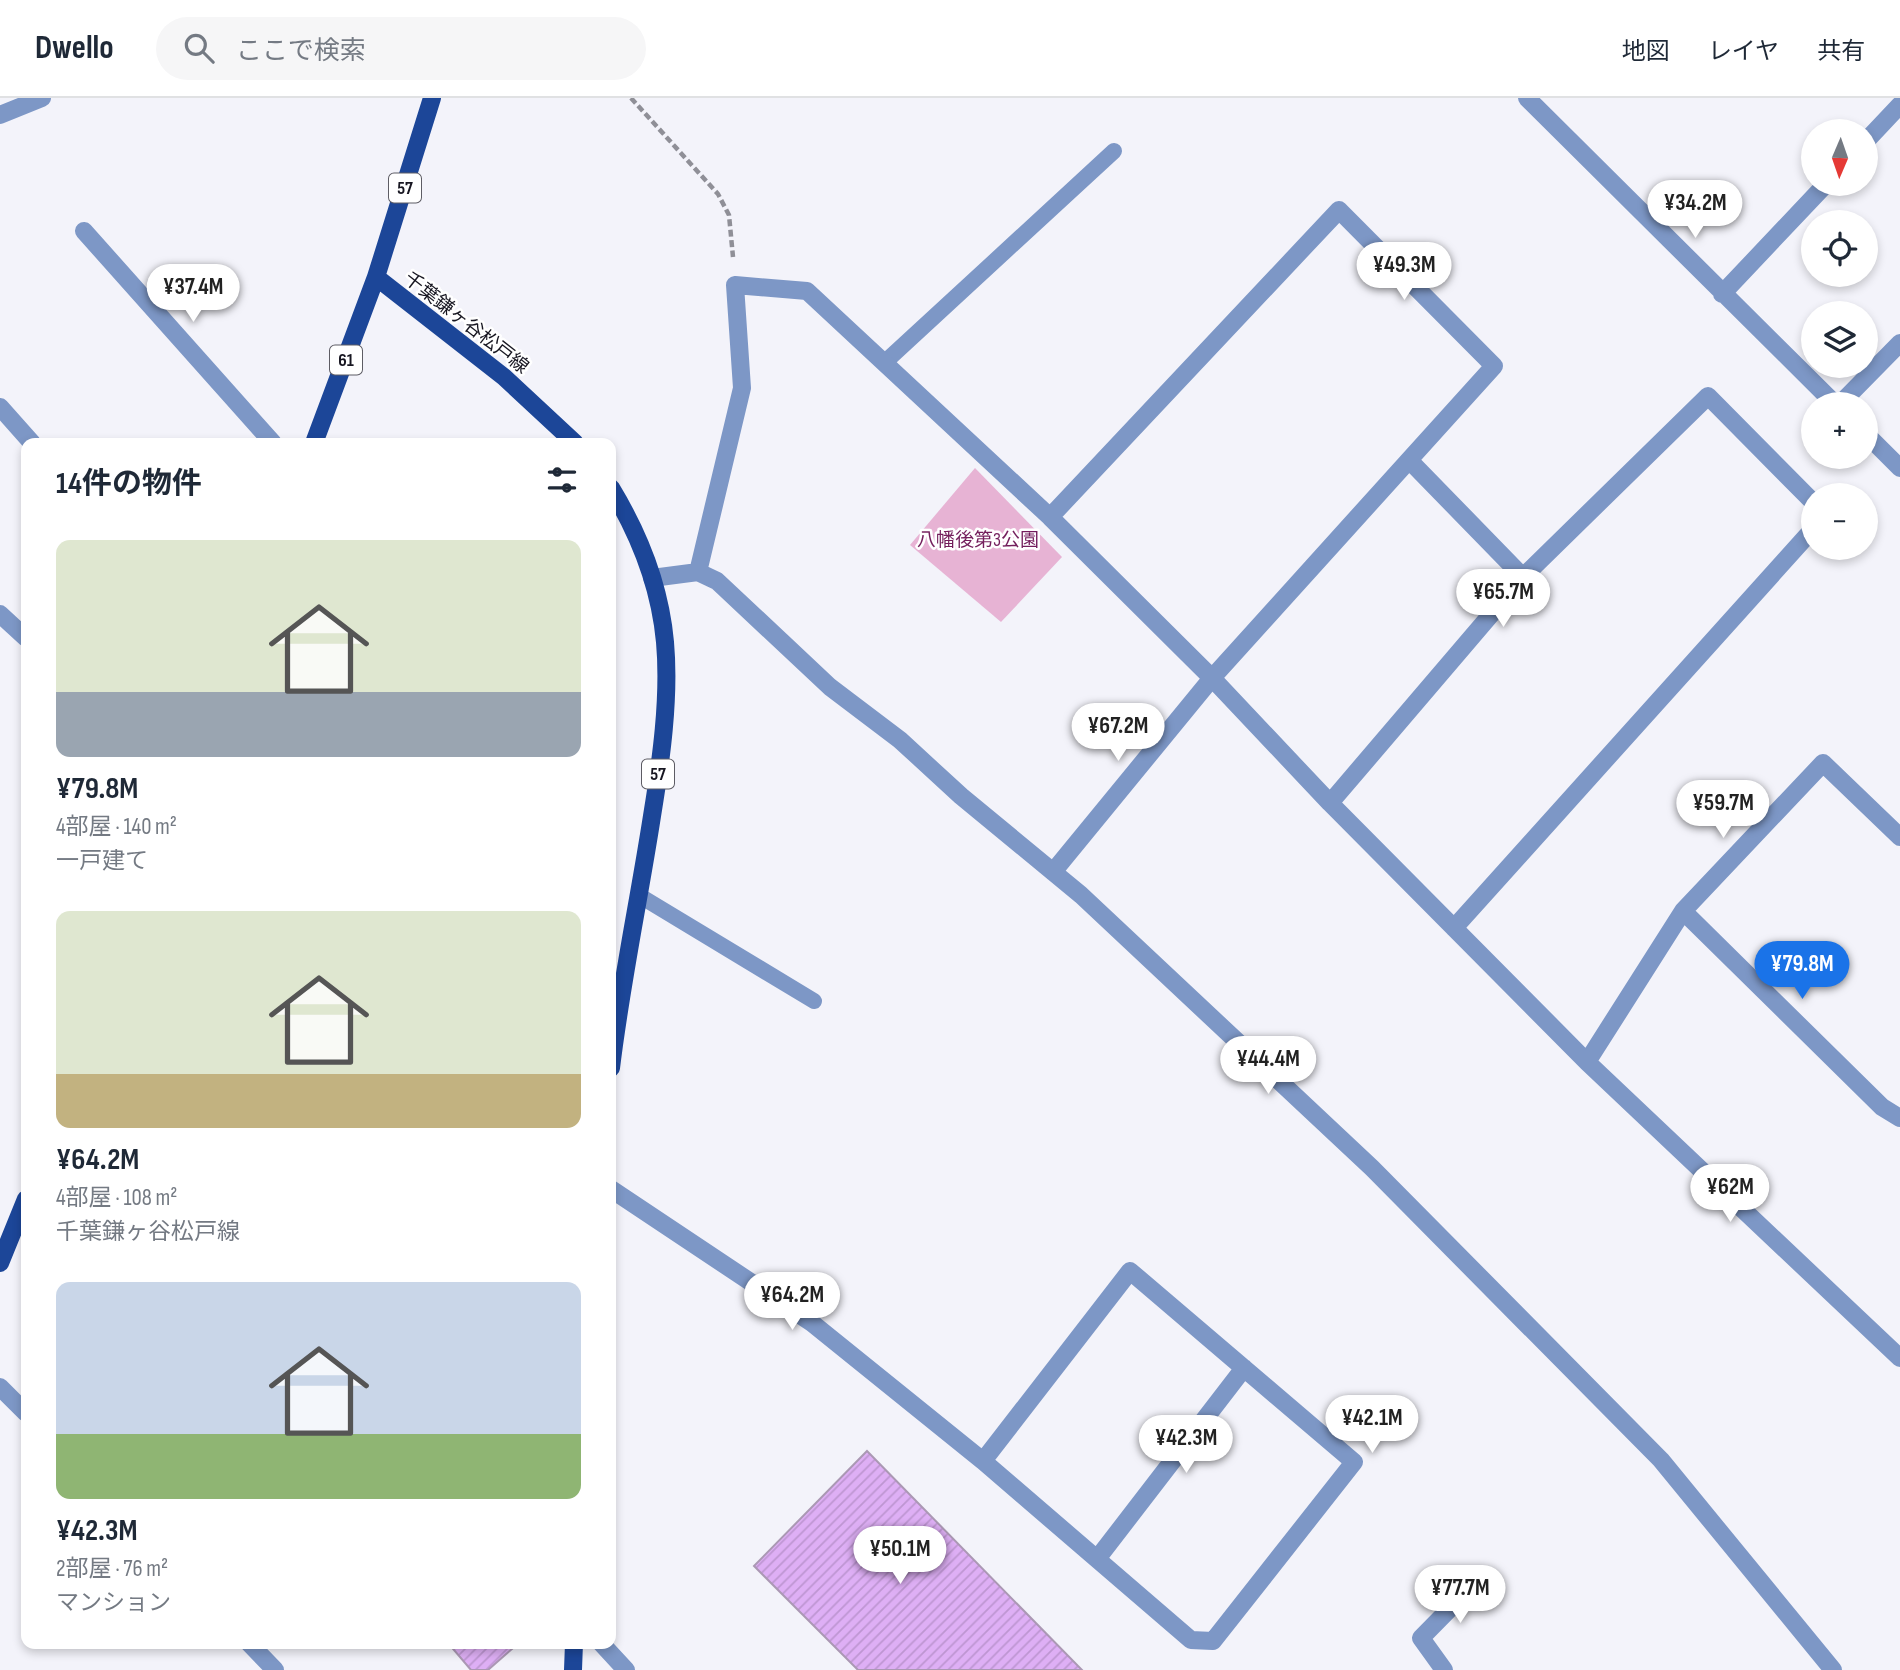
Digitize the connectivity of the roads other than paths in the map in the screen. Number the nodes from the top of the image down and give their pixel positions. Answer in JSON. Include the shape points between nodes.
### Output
{"nodes":[{"id":1,"x":42,"y":98,"type":"edge"},
{"id":2,"x":432,"y":98,"type":"edge"},
{"id":3,"x":1530,"y":99,"type":"edge"},
{"id":4,"x":1900,"y":105,"type":"edge"},
{"id":5,"x":0,"y":115,"type":"edge"},
{"id":6,"x":1878,"y":128,"type":"edge"},
{"id":7,"x":1114,"y":150,"type":"dead end"},
{"id":8,"x":1815,"y":196,"type":"edge"},
{"id":9,"x":84,"y":231,"type":"dead end"},
{"id":10,"x":376,"y":277,"type":"junction"},
{"id":11,"x":1722,"y":294,"type":"junction"},
{"id":12,"x":1900,"y":343,"type":"edge"},
{"id":13,"x":884,"y":363,"type":"junction"},
{"id":14,"x":1825,"y":392,"type":"edge"},
{"id":15,"x":1850,"y":392,"type":"edge"},
{"id":16,"x":0,"y":407,"type":"edge"},
{"id":17,"x":28,"y":438,"type":"edge"},
{"id":18,"x":269,"y":438,"type":"edge"},
{"id":19,"x":316,"y":438,"type":"edge"},
{"id":20,"x":570,"y":438,"type":"edge"},
{"id":21,"x":1878,"y":446,"type":"edge"},
{"id":22,"x":1409,"y":460,"type":"junction"},
{"id":23,"x":1900,"y":468,"type":"edge"},
{"id":24,"x":1801,"y":490,"type":"edge"},
{"id":25,"x":616,"y":496,"type":"edge"},
{"id":26,"x":1050,"y":517,"type":"junction"},
{"id":27,"x":1801,"y":542,"type":"edge"},
{"id":28,"x":698,"y":572,"type":"junction"},
{"id":29,"x":1523,"y":577,"type":"junction"},
{"id":30,"x":652,"y":578,"type":"junction"},
{"id":31,"x":0,"y":614,"type":"edge"},
{"id":32,"x":21,"y":633,"type":"edge"},
{"id":33,"x":1212,"y":678,"type":"junction"},
{"id":34,"x":1330,"y":803,"type":"junction"},
{"id":35,"x":1900,"y":837,"type":"edge"},
{"id":36,"x":1053,"y":872,"type":"junction"},
{"id":37,"x":640,"y":896,"type":"junction"},
{"id":38,"x":1683,"y":911,"type":"junction"},
{"id":39,"x":1454,"y":928,"type":"junction"},
{"id":40,"x":814,"y":1001,"type":"dead end"},
{"id":41,"x":616,"y":1038,"type":"edge"},
{"id":42,"x":1587,"y":1062,"type":"junction"},
{"id":43,"x":1900,"y":1118,"type":"edge"},
{"id":44,"x":616,"y":1192,"type":"edge"},
{"id":45,"x":21,"y":1211,"type":"edge"},
{"id":46,"x":0,"y":1262,"type":"edge"},
{"id":47,"x":1900,"y":1359,"type":"edge"},
{"id":48,"x":1244,"y":1368,"type":"junction"},
{"id":49,"x":0,"y":1387,"type":"edge"},
{"id":50,"x":21,"y":1408,"type":"edge"},
{"id":51,"x":984,"y":1461,"type":"junction"},
{"id":52,"x":1097,"y":1559,"type":"junction"},
{"id":53,"x":1477,"y":1581,"type":"dead end"},
{"id":54,"x":255,"y":1649,"type":"edge"},
{"id":55,"x":574,"y":1649,"type":"edge"},
{"id":56,"x":607,"y":1649,"type":"edge"},
{"id":57,"x":275,"y":1670,"type":"edge"},
{"id":58,"x":573,"y":1670,"type":"edge"},
{"id":59,"x":626,"y":1670,"type":"edge"},
{"id":60,"x":1444,"y":1670,"type":"edge"},
{"id":61,"x":1833,"y":1670,"type":"edge"}],
"edges":[{"from":1,"to":5,"type":"street"},
{"from":2,"to":10,"type":"main road","name":"千葉鎌ヶ谷松戸線","number":"57"},
{"from":3,"to":11,"type":"street"},
{"from":4,"to":6,"type":"street"},
{"from":7,"to":13,"type":"lane"},
{"from":8,"to":11,"type":"street"},
{"from":9,"to":18,"type":"street"},
{"from":10,"to":19,"type":"main road","number":"61"},
{"from":10,"to":20,"type":"main road","name":"千葉鎌ヶ谷松戸線","via":[[505,377]]},
{"from":11,"to":14,"type":"street"},
{"from":12,"to":15,"type":"street"},
{"from":13,"to":26,"type":"street"},
{"from":13,"to":28,"type":"street","via":[[807,290],[735,285],[742,388]]},
{"from":16,"to":17,"type":"street"},
{"from":21,"to":23,"type":"street"},
{"from":22,"to":26,"type":"street","via":[[1494,366],[1339,210]]},
{"from":22,"to":29,"type":"street"},
{"from":22,"to":33,"type":"street"},
{"from":24,"to":29,"type":"street","via":[[1708,396]]},
{"from":25,"to":30,"type":"main road","number":"57","via":[[632,522]]},
{"from":26,"to":33,"type":"street"},
{"from":27,"to":39,"type":"street"},
{"from":28,"to":30,"type":"street"},
{"from":28,"to":36,"type":"street","via":[[717,581],[830,687],[900,740]]},
{"from":29,"to":34,"type":"street"},
{"from":30,"to":37,"type":"main road","number":"57","via":[[665,642],[664,718]]},
{"from":31,"to":32,"type":"street"},
{"from":33,"to":34,"type":"street"},
{"from":33,"to":36,"type":"street"},
{"from":34,"to":39,"type":"street"},
{"from":35,"to":38,"type":"street","via":[[1823,763]]},
{"from":36,"to":61,"type":"street","via":[[1372,1168],[1661,1460]]},
{"from":37,"to":40,"type":"lane"},
{"from":37,"to":41,"type":"main road","number":"57"},
{"from":38,"to":42,"type":"street"},
{"from":38,"to":43,"type":"street","via":[[1882,1107]]},
{"from":39,"to":42,"type":"street"},
{"from":42,"to":47,"type":"street"},
{"from":44,"to":51,"type":"street","via":[[813,1323]]},
{"from":45,"to":46,"type":"main road"},
{"from":48,"to":51,"type":"street","via":[[1130,1271]]},
{"from":48,"to":52,"type":"street"},
{"from":48,"to":52,"type":"street","via":[[1354,1462],[1213,1641],[1191,1640]]},
{"from":49,"to":50,"type":"street"},
{"from":51,"to":52,"type":"street"},
{"from":53,"to":60,"type":"street","via":[[1421,1638]]},
{"from":54,"to":57,"type":"street"},
{"from":55,"to":58,"type":"main road"},
{"from":56,"to":59,"type":"street"}]}
